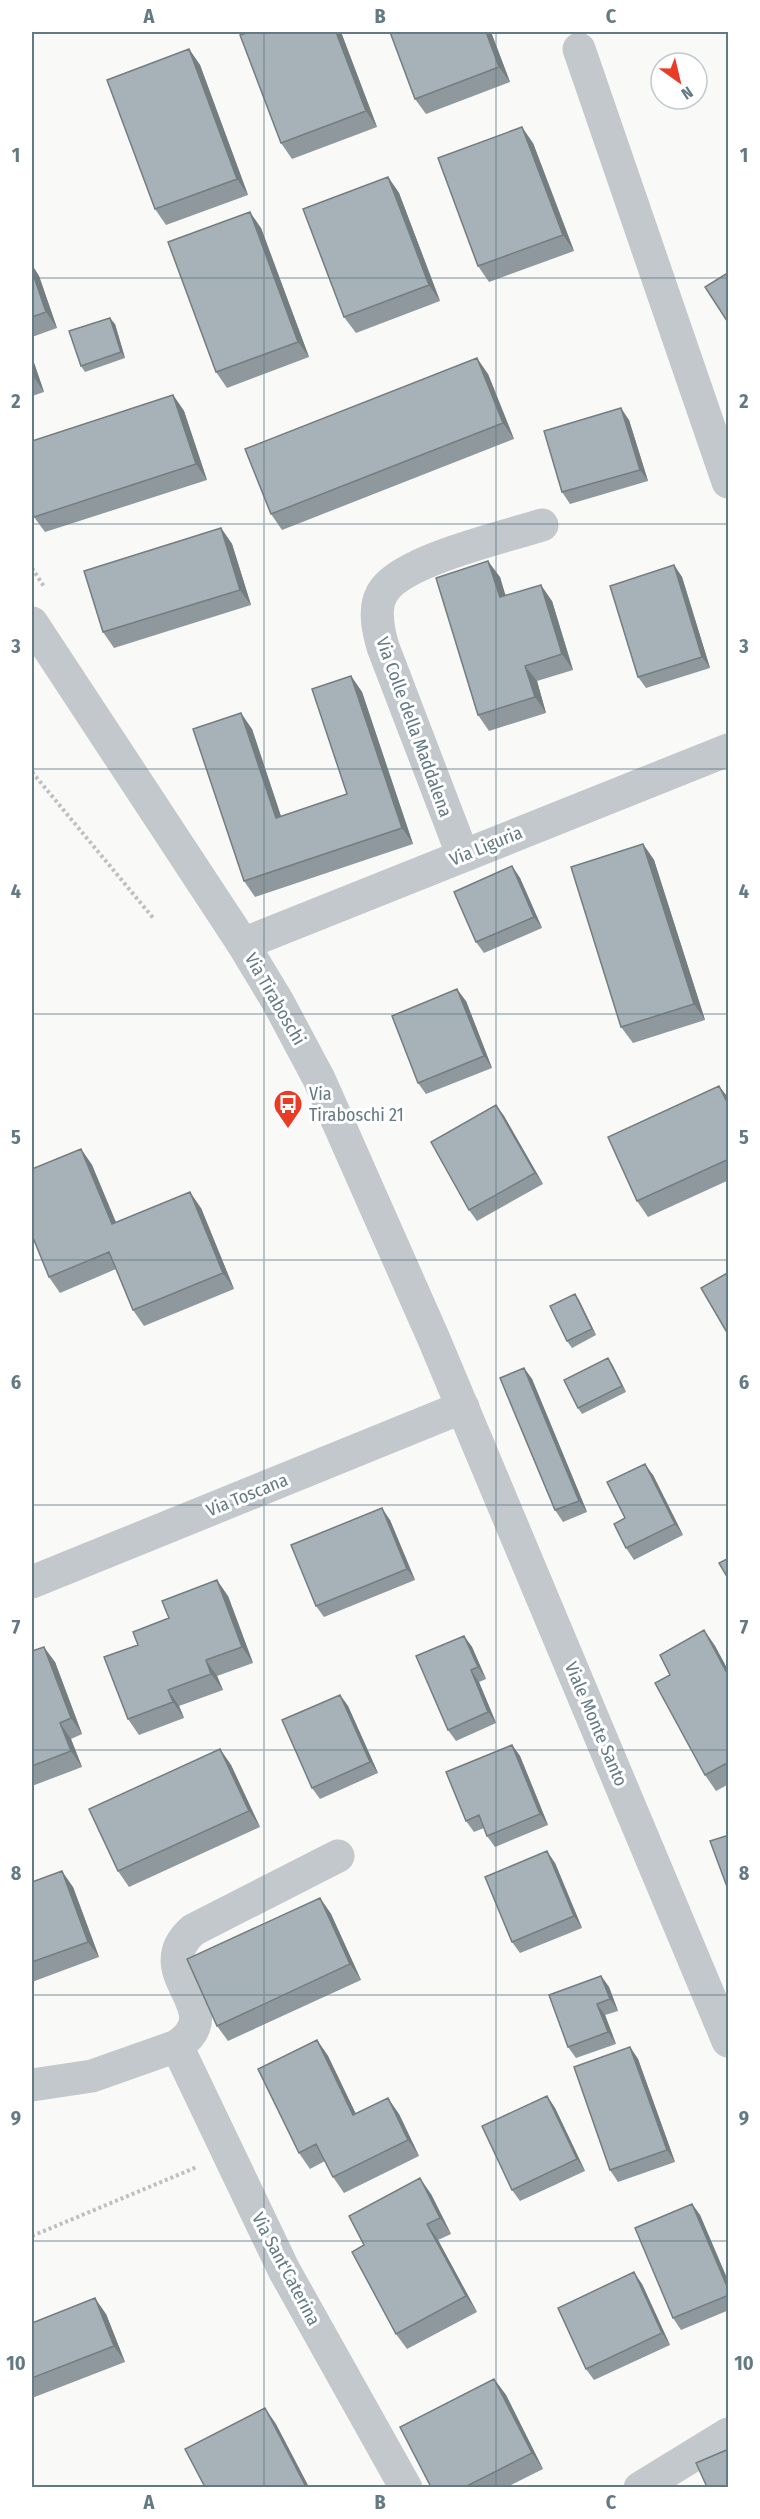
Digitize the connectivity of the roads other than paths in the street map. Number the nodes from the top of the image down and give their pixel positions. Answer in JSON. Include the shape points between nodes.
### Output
{"nodes":[{"id":1,"x":579,"y":49,"type":"dead end"},
{"id":2,"x":729,"y":482,"type":"edge"},
{"id":3,"x":542,"y":525,"type":"dead end"},
{"id":4,"x":32,"y":623,"type":"edge"},
{"id":5,"x":729,"y":750,"type":"edge"},
{"id":6,"x":463,"y":856,"type":"junction"},
{"id":7,"x":243,"y":944,"type":"junction"},
{"id":8,"x":463,"y":1407,"type":"junction"},
{"id":9,"x":32,"y":1582,"type":"edge"},
{"id":10,"x":338,"y":1856,"type":"dead end"},
{"id":11,"x":729,"y":2041,"type":"edge"},
{"id":12,"x":177,"y":2046,"type":"junction"},
{"id":13,"x":32,"y":2085,"type":"edge"},
{"id":14,"x":729,"y":2434,"type":"edge"},
{"id":15,"x":405,"y":2487,"type":"edge"},
{"id":16,"x":640,"y":2487,"type":"edge"}],
"edges":[{"from":1,"to":2,"type":"street"},
{"from":3,"to":6,"type":"street","name":"Via Colle della Maddalena","via":[[418,565],[383,590],[377,612],[383,647]]},
{"from":4,"to":7,"type":"street","name":"Via Tiraboschi"},
{"from":5,"to":6,"type":"street","name":"Via Liguria"},
{"from":6,"to":7,"type":"street","name":"Via Liguria"},
{"from":7,"to":8,"type":"street","name":"Via Tiraboschi","via":[[319,1079]]},
{"from":8,"to":9,"type":"street","name":"Via Toscana"},
{"from":8,"to":11,"type":"street","name":"Viale Monte Santo"},
{"from":10,"to":12,"type":"street","via":[[185,1936],[177,1952],[177,1968],[196,2019],[194,2031]]},
{"from":12,"to":13,"type":"street","via":[[92,2076]]},
{"from":12,"to":15,"type":"street","name":"Via Sant'Caterina","via":[[284,2270]]},
{"from":14,"to":16,"type":"street"}]}
